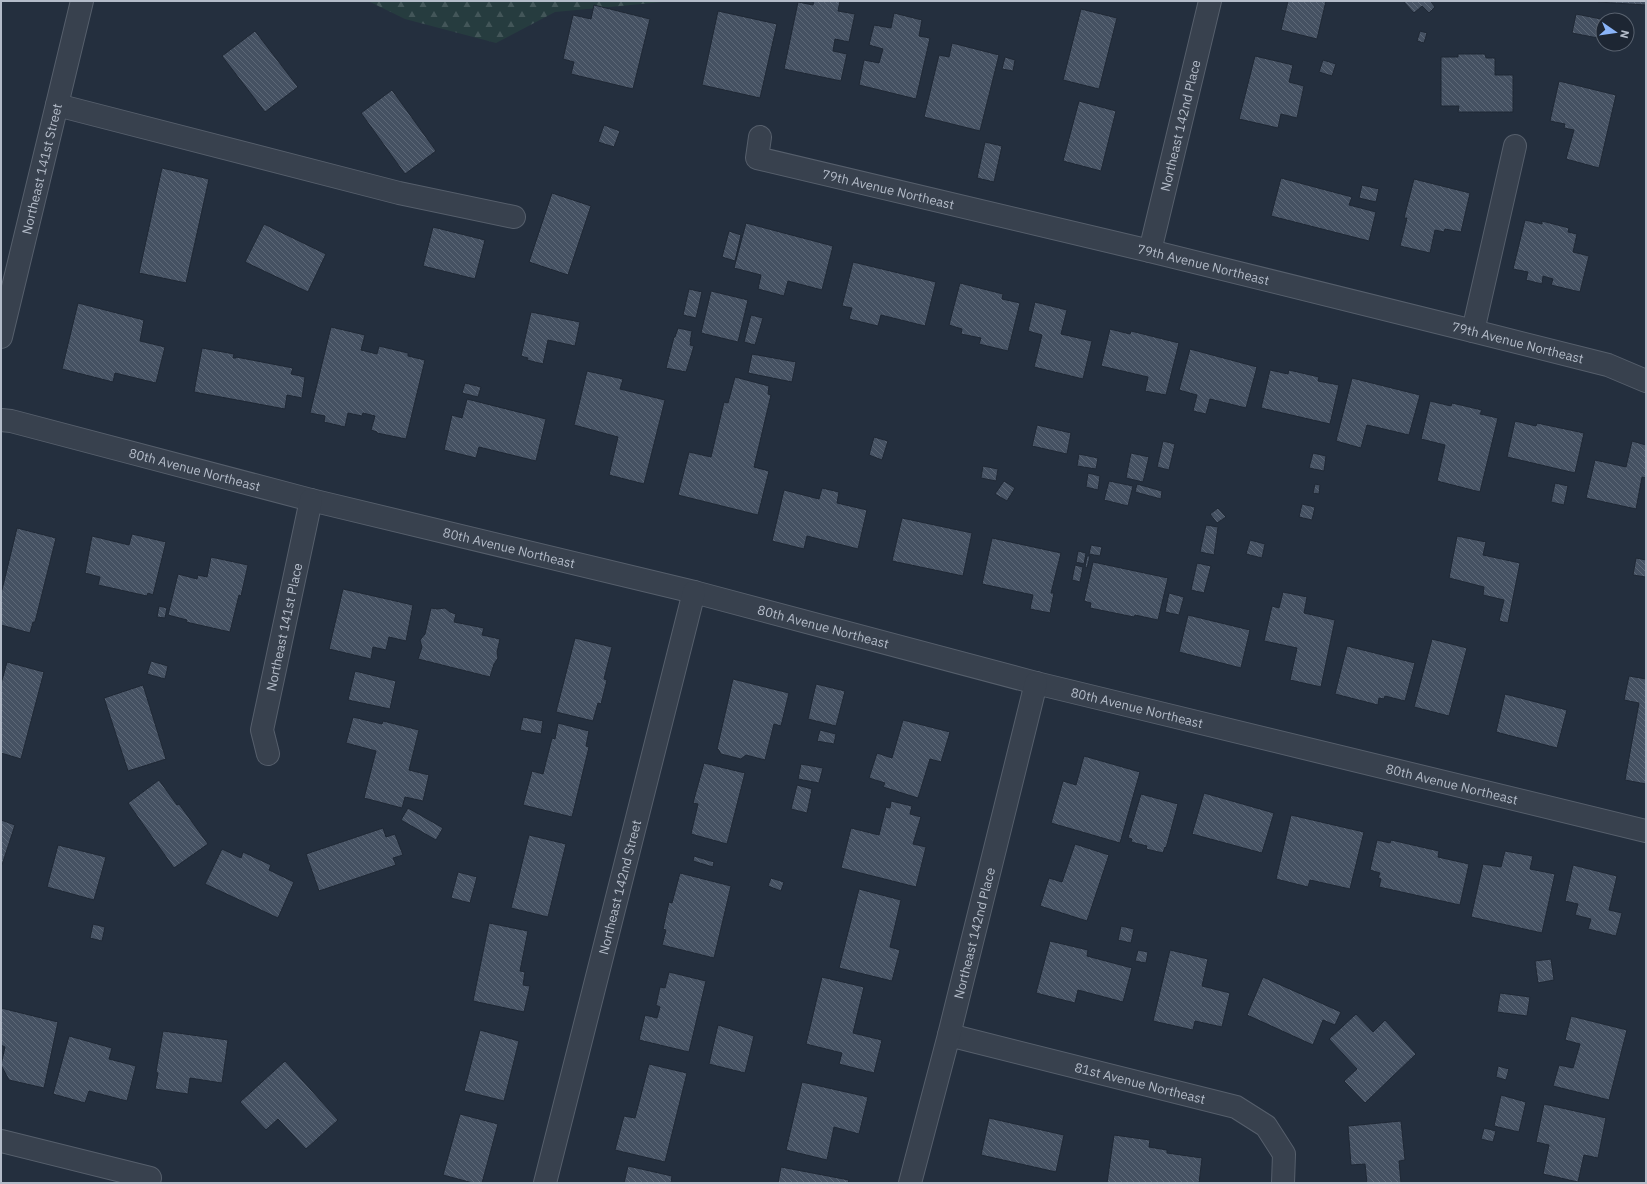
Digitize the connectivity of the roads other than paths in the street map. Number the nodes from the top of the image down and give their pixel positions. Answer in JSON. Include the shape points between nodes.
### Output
{"nodes":[{"id":1,"x":82,"y":1,"type":"edge"},
{"id":2,"x":1210,"y":1,"type":"edge"},
{"id":3,"x":57,"y":105,"type":"junction"},
{"id":4,"x":1515,"y":146,"type":"dead end"},
{"id":5,"x":758,"y":148,"type":"dead end"},
{"id":6,"x":514,"y":217,"type":"dead end"},
{"id":7,"x":1150,"y":251,"type":"junction"},
{"id":8,"x":1473,"y":331,"type":"junction"},
{"id":9,"x":1,"y":336,"type":"edge"},
{"id":10,"x":1646,"y":381,"type":"edge"},
{"id":11,"x":1,"y":420,"type":"edge"},
{"id":12,"x":312,"y":500,"type":"junction"},
{"id":13,"x":694,"y":592,"type":"junction"},
{"id":14,"x":1036,"y":683,"type":"junction"},
{"id":15,"x":268,"y":754,"type":"dead end"},
{"id":16,"x":1646,"y":831,"type":"edge"},
{"id":17,"x":949,"y":1035,"type":"junction"},
{"id":18,"x":1,"y":1142,"type":"edge"},
{"id":19,"x":150,"y":1178,"type":"dead end"},
{"id":20,"x":545,"y":1183,"type":"edge"},
{"id":21,"x":910,"y":1183,"type":"edge"},
{"id":22,"x":1283,"y":1183,"type":"edge"}],
"edges":[{"from":1,"to":3,"type":"street","name":"Northeast 141st Street"},
{"from":2,"to":7,"type":"street","name":"Northeast 142nd Place"},
{"from":3,"to":6,"type":"street","via":[[399,193]]},
{"from":3,"to":9,"type":"street","name":"Northeast 141st Street"},
{"from":4,"to":8,"type":"street"},
{"from":5,"to":7,"type":"street","name":"79th Avenue Northeast"},
{"from":7,"to":8,"type":"street","name":"79th Avenue Northeast"},
{"from":8,"to":10,"type":"street","name":"79th Avenue Northeast","via":[[1608,365]]},
{"from":11,"to":12,"type":"street","name":"80th Avenue Northeast"},
{"from":12,"to":13,"type":"street","name":"80th Avenue Northeast"},
{"from":12,"to":15,"type":"street","name":"Northeast 141st Place","via":[[262,730]]},
{"from":13,"to":14,"type":"street","name":"80th Avenue Northeast"},
{"from":13,"to":20,"type":"street","name":"Northeast 142nd Street"},
{"from":14,"to":16,"type":"street","name":"80th Avenue Northeast"},
{"from":14,"to":17,"type":"street","name":"Northeast 142nd Place"},
{"from":17,"to":21,"type":"street","name":"Northeast 142nd Place"},
{"from":17,"to":22,"type":"street","name":"81st Avenue Northeast","via":[[1236,1107],[1266,1126],[1284,1154]]},
{"from":18,"to":19,"type":"street"}]}
